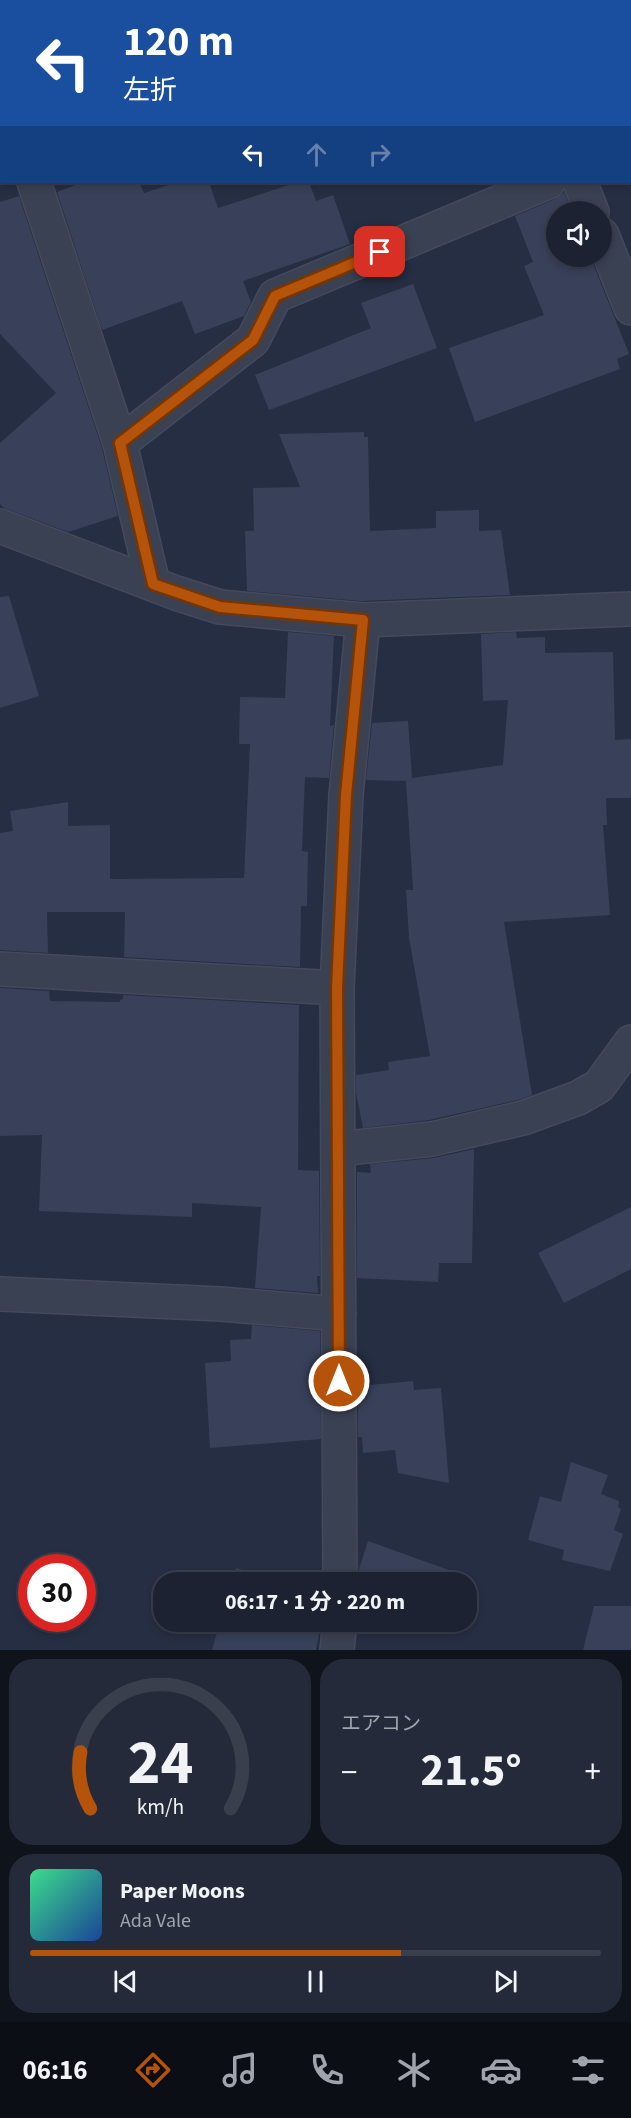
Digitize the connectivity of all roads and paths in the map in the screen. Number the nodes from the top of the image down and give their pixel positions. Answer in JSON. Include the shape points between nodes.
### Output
{"nodes":[{"id":1,"x":34,"y":183,"type":"edge"},
{"id":2,"x":546,"y":183,"type":"edge"},
{"id":3,"x":580,"y":183,"type":"edge"},
{"id":4,"x":588,"y":201,"type":"edge"},
{"id":5,"x":612,"y":260,"type":"edge"},
{"id":6,"x":631,"y":308,"type":"edge"},
{"id":7,"x":120,"y":443,"type":"junction"},
{"id":8,"x":0,"y":526,"type":"edge"},
{"id":9,"x":153,"y":584,"type":"junction"},
{"id":10,"x":631,"y":609,"type":"edge"},
{"id":11,"x":363,"y":620,"type":"junction"},
{"id":12,"x":0,"y":969,"type":"edge"},
{"id":13,"x":337,"y":988,"type":"junction"},
{"id":14,"x":631,"y":1042,"type":"edge"},
{"id":15,"x":338,"y":1149,"type":"junction"},
{"id":16,"x":0,"y":1293,"type":"edge"},
{"id":17,"x":339,"y":1314,"type":"junction"},
{"id":18,"x":340,"y":1572,"type":"edge"},
{"id":19,"x":339,"y":1632,"type":"edge"},
{"id":20,"x":337,"y":1650,"type":"edge"}],
"edges":[{"from":1,"to":7,"type":"street"},
{"from":2,"to":7,"type":"street","via":[[275,296],[253,340]]},
{"from":3,"to":4,"type":"street"},
{"from":5,"to":6,"type":"street"},
{"from":7,"to":9,"type":"street"},
{"from":8,"to":9,"type":"street"},
{"from":9,"to":11,"type":"street","via":[[220,607]]},
{"from":10,"to":11,"type":"street"},
{"from":11,"to":13,"type":"street","via":[[346,795]]},
{"from":12,"to":13,"type":"street"},
{"from":13,"to":15,"type":"street"},
{"from":14,"to":15,"type":"street","via":[[599,1086],[567,1102],[523,1118],[432,1139]]},
{"from":15,"to":17,"type":"street"},
{"from":16,"to":17,"type":"street"},
{"from":17,"to":18,"type":"street"},
{"from":19,"to":20,"type":"street"}]}
